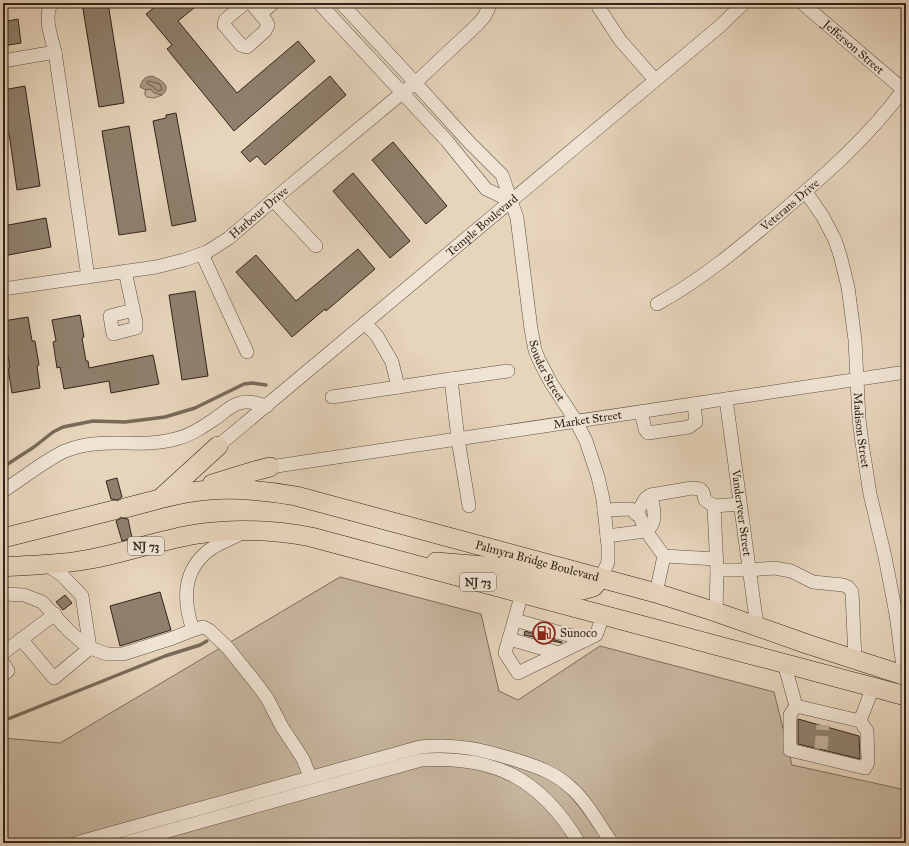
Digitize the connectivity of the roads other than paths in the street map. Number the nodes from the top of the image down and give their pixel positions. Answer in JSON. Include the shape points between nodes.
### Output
{"nodes":[{"id":1,"x":51,"y":3,"type":"edge"},
{"id":2,"x":244,"y":3,"type":"edge"},
{"id":3,"x":251,"y":3,"type":"edge"},
{"id":4,"x":273,"y":3,"type":"edge"},
{"id":5,"x":319,"y":3,"type":"edge"},
{"id":6,"x":341,"y":3,"type":"edge"},
{"id":7,"x":491,"y":3,"type":"edge"},
{"id":8,"x":597,"y":3,"type":"edge"},
{"id":9,"x":744,"y":3,"type":"edge"},
{"id":10,"x":802,"y":3,"type":"edge"},
{"id":11,"x":261,"y":14,"type":"junction"},
{"id":12,"x":55,"y":52,"type":"junction"},
{"id":13,"x":3,"y":61,"type":"edge"},
{"id":14,"x":655,"y":80,"type":"junction"},
{"id":15,"x":415,"y":83,"type":"junction"},
{"id":16,"x":905,"y":89,"type":"edge"},
{"id":17,"x":402,"y":93,"type":"junction"},
{"id":18,"x":468,"y":141,"type":"junction"},
{"id":19,"x":456,"y":152,"type":"junction"},
{"id":20,"x":806,"y":192,"type":"junction"},
{"id":21,"x":273,"y":200,"type":"junction"},
{"id":22,"x":511,"y":201,"type":"junction"},
{"id":23,"x":316,"y":246,"type":"dead end"},
{"id":24,"x":202,"y":254,"type":"junction"},
{"id":25,"x":125,"y":271,"type":"junction"},
{"id":26,"x":88,"y":277,"type":"junction"},
{"id":27,"x":3,"y":289,"type":"edge"},
{"id":28,"x":657,"y":304,"type":"dead end"},
{"id":29,"x":133,"y":310,"type":"dead end"},
{"id":30,"x":365,"y":323,"type":"junction"},
{"id":31,"x":247,"y":352,"type":"dead end"},
{"id":32,"x":508,"y":371,"type":"dead end"},
{"id":33,"x":906,"y":372,"type":"edge"},
{"id":34,"x":451,"y":379,"type":"junction"},
{"id":35,"x":857,"y":379,"type":"junction"},
{"id":36,"x":398,"y":387,"type":"junction"},
{"id":37,"x":332,"y":397,"type":"dead end"},
{"id":38,"x":726,"y":399,"type":"junction"},
{"id":39,"x":694,"y":404,"type":"junction"},
{"id":40,"x":266,"y":406,"type":"junction"},
{"id":41,"x":641,"y":412,"type":"junction"},
{"id":42,"x":576,"y":421,"type":"junction"},
{"id":43,"x":458,"y":439,"type":"junction"},
{"id":44,"x":218,"y":446,"type":"joint"},
{"id":45,"x":270,"y":467,"type":"joint"},
{"id":46,"x":3,"y":491,"type":"edge"},
{"id":47,"x":190,"y":492,"type":"junction"},
{"id":48,"x":651,"y":495,"type":"junction"},
{"id":49,"x":160,"y":498,"type":"junction"},
{"id":50,"x":740,"y":504,"type":"junction"},
{"id":51,"x":469,"y":506,"type":"dead end"},
{"id":52,"x":714,"y":506,"type":"junction"},
{"id":53,"x":604,"y":510,"type":"junction"},
{"id":54,"x":636,"y":514,"type":"junction"},
{"id":55,"x":246,"y":531,"type":"junction"},
{"id":56,"x":646,"y":531,"type":"junction"},
{"id":57,"x":607,"y":536,"type":"junction"},
{"id":58,"x":3,"y":538,"type":"edge"},
{"id":59,"x":664,"y":556,"type":"junction"},
{"id":60,"x":393,"y":559,"type":"junction"},
{"id":61,"x":47,"y":565,"type":"junction"},
{"id":62,"x":716,"y":565,"type":"junction"},
{"id":63,"x":3,"y":567,"type":"edge"},
{"id":64,"x":750,"y":570,"type":"junction"},
{"id":65,"x":601,"y":578,"type":"junction"},
{"id":66,"x":656,"y":593,"type":"junction"},
{"id":67,"x":3,"y":594,"type":"edge"},
{"id":68,"x":522,"y":594,"type":"junction"},
{"id":69,"x":716,"y":612,"type":"junction"},
{"id":70,"x":55,"y":614,"type":"junction"},
{"id":71,"x":603,"y":616,"type":"junction"},
{"id":72,"x":515,"y":620,"type":"junction"},
{"id":73,"x":757,"y":626,"type":"junction"},
{"id":74,"x":193,"y":630,"type":"junction"},
{"id":75,"x":21,"y":639,"type":"junction"},
{"id":76,"x":509,"y":639,"type":"junction"},
{"id":77,"x":586,"y":640,"type":"junction"},
{"id":78,"x":90,"y":648,"type":"junction"},
{"id":79,"x":3,"y":653,"type":"edge"},
{"id":80,"x":559,"y":653,"type":"junction"},
{"id":81,"x":855,"y":660,"type":"junction"},
{"id":82,"x":3,"y":663,"type":"edge"},
{"id":83,"x":784,"y":663,"type":"junction"},
{"id":84,"x":3,"y":675,"type":"edge"},
{"id":85,"x":905,"y":675,"type":"edge"},
{"id":86,"x":873,"y":687,"type":"junction"},
{"id":87,"x":906,"y":696,"type":"edge"},
{"id":88,"x":796,"y":706,"type":"junction"},
{"id":89,"x":860,"y":720,"type":"junction"},
{"id":90,"x":310,"y":777,"type":"junction"},
{"id":91,"x":76,"y":843,"type":"edge"},
{"id":92,"x":125,"y":843,"type":"edge"},
{"id":93,"x":580,"y":843,"type":"edge"},
{"id":94,"x":612,"y":843,"type":"edge"}],
"edges":[{"from":1,"to":12,"type":"street","via":[[48,17]]},
{"from":2,"to":11,"type":"street","via":[[225,20],[224,25],[241,45],[247,47],[268,28]]},
{"from":3,"to":11,"type":"street"},
{"from":4,"to":11,"type":"street"},
{"from":5,"to":17,"type":"street"},
{"from":6,"to":15,"type":"street"},
{"from":7,"to":15,"type":"street","name":"Harbour Drive","via":[[478,24]]},
{"from":8,"to":14,"type":"street","via":[[620,40]]},
{"from":9,"to":14,"type":"street","name":"Temple Boulevard"},
{"from":10,"to":16,"type":"street","name":"Jefferson Street"},
{"from":12,"to":13,"type":"street"},
{"from":12,"to":26,"type":"street"},
{"from":14,"to":22,"type":"street","name":"Temple Boulevard"},
{"from":15,"to":17,"type":"street","name":"Harbour Drive"},
{"from":15,"to":18,"type":"street"},
{"from":16,"to":20,"type":"street","name":"Veterans Drive","via":[[860,141]]},
{"from":17,"to":19,"type":"street"},
{"from":17,"to":21,"type":"street","name":"Harbour Drive"},
{"from":18,"to":19,"type":"street"},
{"from":18,"to":22,"type":"street","via":[[502,175]]},
{"from":19,"to":22,"type":"street","via":[[486,188]]},
{"from":20,"to":28,"type":"street","name":"Veterans Drive","via":[[705,274]]},
{"from":20,"to":35,"type":"street","name":"Madison Street","via":[[823,217],[840,255],[848,287]]},
{"from":21,"to":23,"type":"street"},
{"from":21,"to":24,"type":"street","name":"Harbour Drive","via":[[229,238]]},
{"from":22,"to":30,"type":"street","name":"Temple Boulevard"},
{"from":22,"to":42,"type":"street","name":"Souder Street","via":[[517,218],[535,350],[551,383]]},
{"from":24,"to":25,"type":"street","name":"Harbour Drive","via":[[156,267]]},
{"from":24,"to":31,"type":"street"},
{"from":25,"to":26,"type":"street","name":"Harbour Drive"},
{"from":25,"to":29,"type":"street"},
{"from":26,"to":27,"type":"street","name":"Harbour Drive"},
{"from":30,"to":36,"type":"street","via":[[392,362]]},
{"from":30,"to":40,"type":"street","name":"Temple Boulevard"},
{"from":32,"to":34,"type":"street"},
{"from":33,"to":35,"type":"street","name":"Market Street"},
{"from":34,"to":36,"type":"street"},
{"from":34,"to":43,"type":"street"},
{"from":35,"to":38,"type":"street","name":"Market Street"},
{"from":35,"to":85,"type":"street","name":"Madison Street","via":[[862,443],[870,494],[885,557]]},
{"from":36,"to":37,"type":"street"},
{"from":38,"to":39,"type":"street","name":"Market Street"},
{"from":38,"to":50,"type":"street","name":"Vanderveer Street"},
{"from":39,"to":41,"type":"street","name":"Market Street"},
{"from":39,"to":41,"type":"street","via":[[696,422],[689,427],[648,433]]},
{"from":40,"to":44,"type":"street","name":"Temple Boulevard"},
{"from":40,"to":46,"type":"street","via":[[251,402],[240,403],[194,432],[167,442],[104,442],[78,447],[55,456]]},
{"from":41,"to":42,"type":"street","name":"Market Street"},
{"from":42,"to":43,"type":"street","name":"Market Street"},
{"from":42,"to":53,"type":"street","name":"Souder Street","via":[[591,454]]},
{"from":43,"to":45,"type":"street","name":"Market Street"},
{"from":43,"to":51,"type":"street"},
{"from":44,"to":49,"type":"highway"},
{"from":45,"to":47,"type":"highway"},
{"from":47,"to":49,"type":"highway","name":"Palmyra Bridge Boulevard"},
{"from":47,"to":65,"type":"highway","name":"Palmyra Bridge Boulevard","via":[[229,489],[296,496]]},
{"from":48,"to":52,"type":"street","via":[[696,488],[703,492],[705,500]]},
{"from":48,"to":54,"type":"street","via":[[646,498]]},
{"from":48,"to":56,"type":"street","via":[[654,523]]},
{"from":49,"to":58,"type":"highway","name":"Palmyra Bridge Boulevard"},
{"from":50,"to":52,"type":"street"},
{"from":50,"to":64,"type":"street","name":"Vanderveer Street"},
{"from":52,"to":62,"type":"street"},
{"from":53,"to":54,"type":"street","via":[[631,509]]},
{"from":53,"to":57,"type":"street","name":"Souder Street"},
{"from":54,"to":56,"type":"street"},
{"from":55,"to":60,"type":"highway","number":"NJ 73","via":[[312,537]]},
{"from":55,"to":61,"type":"highway","number":"NJ 73","via":[[196,534],[100,557]]},
{"from":55,"to":74,"type":"street","via":[[208,551],[194,567],[186,594]]},
{"from":56,"to":57,"type":"street"},
{"from":56,"to":59,"type":"street"},
{"from":57,"to":65,"type":"street","name":"Souder Street","via":[[608,562]]},
{"from":59,"to":62,"type":"street"},
{"from":59,"to":66,"type":"street"},
{"from":60,"to":65,"type":"highway","via":[[485,566],[582,590],[593,587]]},
{"from":60,"to":68,"type":"highway","number":"NJ 73"},
{"from":61,"to":63,"type":"highway","number":"NJ 73"},
{"from":61,"to":78,"type":"street","via":[[62,575],[82,596]]},
{"from":62,"to":64,"type":"street"},
{"from":62,"to":69,"type":"street"},
{"from":64,"to":73,"type":"street","name":"Vanderveer Street"},
{"from":64,"to":81,"type":"street","via":[[775,568],[791,571],[814,582],[848,587],[852,592]]},
{"from":65,"to":66,"type":"highway","name":"Palmyra Bridge Boulevard"},
{"from":66,"to":69,"type":"highway","name":"Palmyra Bridge Boulevard"},
{"from":67,"to":70,"type":"street","via":[[34,598]]},
{"from":68,"to":71,"type":"highway","number":"NJ 73"},
{"from":68,"to":72,"type":"street"},
{"from":69,"to":73,"type":"highway","name":"Palmyra Bridge Boulevard"},
{"from":70,"to":75,"type":"street"},
{"from":70,"to":78,"type":"street","via":[[69,631]]},
{"from":71,"to":77,"type":"street","via":[[596,635]]},
{"from":71,"to":83,"type":"highway","number":"NJ 73"},
{"from":72,"to":76,"type":"street"},
{"from":72,"to":77,"type":"street"},
{"from":73,"to":81,"type":"highway","name":"Palmyra Bridge Boulevard"},
{"from":74,"to":78,"type":"street","via":[[123,654],[107,654]]},
{"from":74,"to":90,"type":"street","via":[[203,627],[209,630],[224,643],[260,687],[303,759]]},
{"from":75,"to":78,"type":"street","via":[[54,678]]},
{"from":75,"to":79,"type":"street"},
{"from":76,"to":80,"type":"street"},
{"from":76,"to":80,"type":"street","via":[[505,653],[518,673]]},
{"from":77,"to":80,"type":"street"},
{"from":81,"to":85,"type":"highway","name":"Palmyra Bridge Boulevard"},
{"from":82,"to":84,"type":"street","via":[[8,671]]},
{"from":83,"to":86,"type":"highway","number":"NJ 73"},
{"from":83,"to":88,"type":"street"},
{"from":86,"to":87,"type":"highway","number":"NJ 73"},
{"from":86,"to":89,"type":"street"},
{"from":88,"to":89,"type":"street","via":[[824,718]]},
{"from":88,"to":89,"type":"street","via":[[790,715],[790,750],[821,753],[865,768],[868,762],[867,732]]},
{"from":90,"to":91,"type":"street"},
{"from":90,"to":94,"type":"street","via":[[420,747],[452,746],[496,753],[538,767],[560,778],[582,800]]},
{"from":92,"to":93,"type":"street","via":[[421,760],[444,759],[488,765],[505,771],[531,787],[561,814]]}]}
